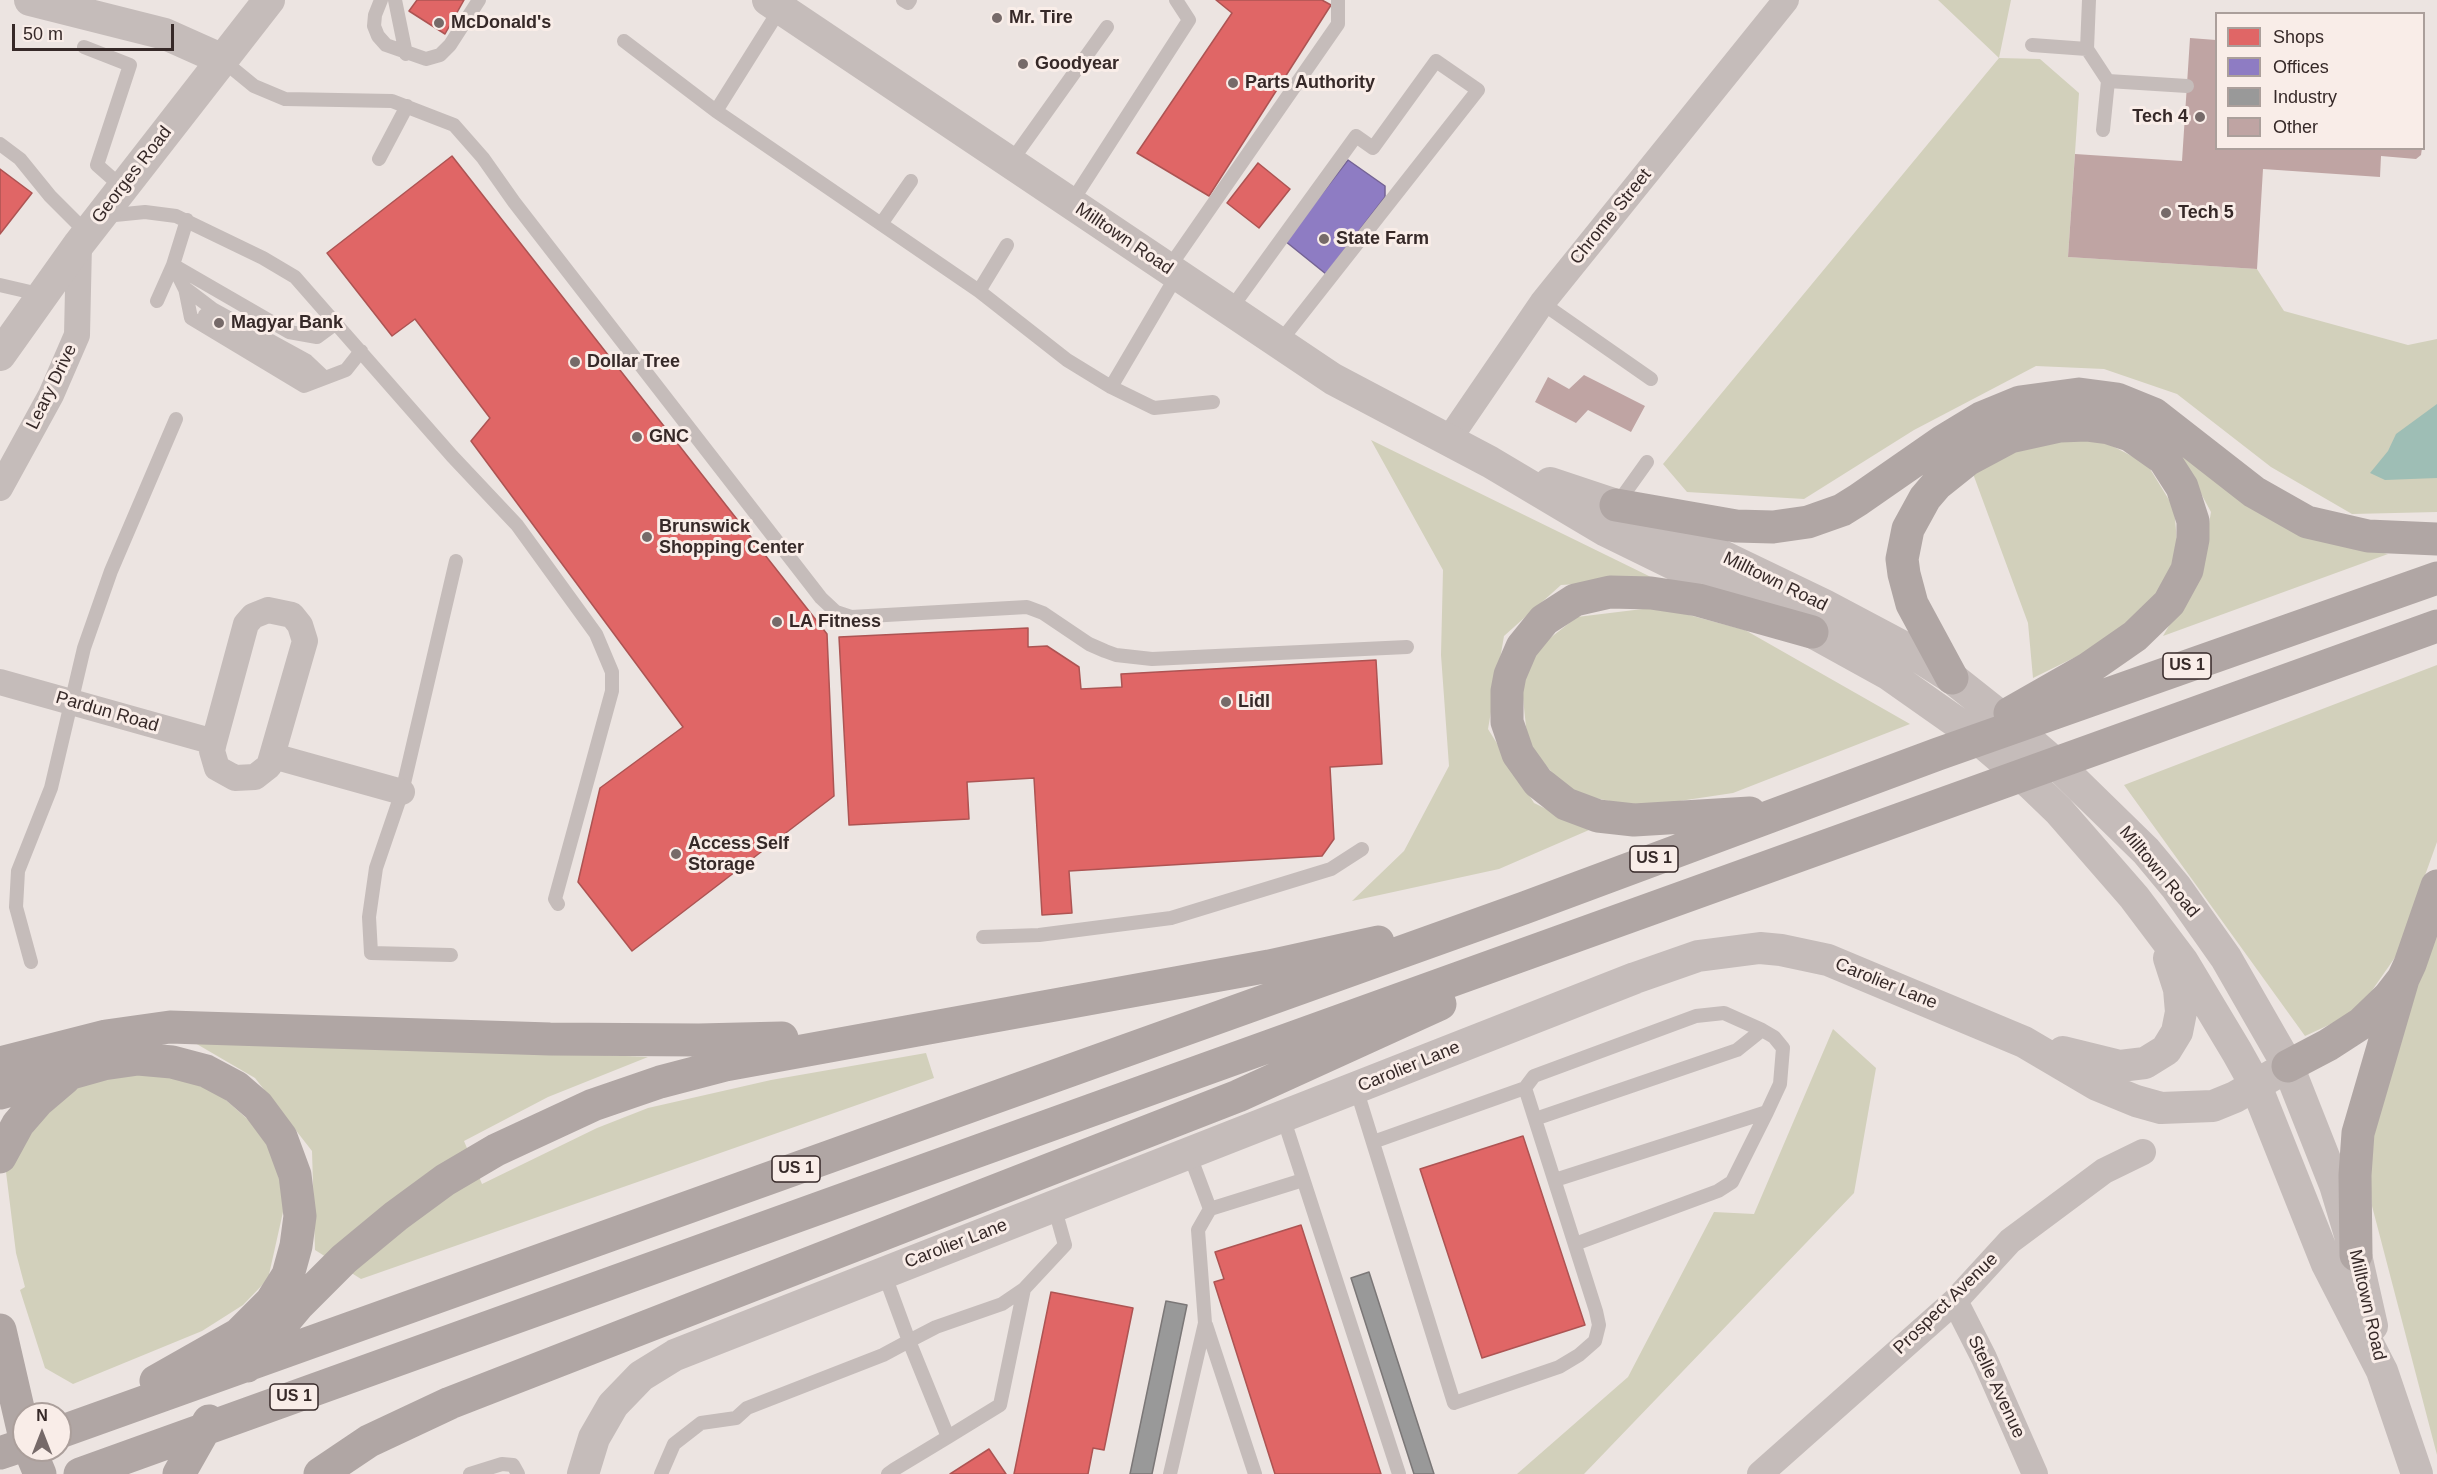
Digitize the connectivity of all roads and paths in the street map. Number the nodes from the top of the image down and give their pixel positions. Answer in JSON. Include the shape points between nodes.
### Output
{"nodes":[{"id":1,"x":30,"y":0,"type":"edge"},
{"id":2,"x":269,"y":0,"type":"edge"},
{"id":3,"x":381,"y":0,"type":"edge"},
{"id":4,"x":395,"y":0,"type":"edge"},
{"id":5,"x":479,"y":0,"type":"edge"},
{"id":6,"x":903,"y":0,"type":"edge"},
{"id":7,"x":910,"y":0,"type":"edge"},
{"id":8,"x":1176,"y":0,"type":"edge"},
{"id":9,"x":1338,"y":0,"type":"edge"},
{"id":10,"x":1786,"y":0,"type":"edge"},
{"id":11,"x":2089,"y":0,"type":"edge"},
{"id":12,"x":781,"y":5,"type":"edge"},
{"id":13,"x":1107,"y":27,"type":"dead end"},
{"id":14,"x":624,"y":41,"type":"dead end"},
{"id":15,"x":2032,"y":45,"type":"dead end"},
{"id":16,"x":84,"y":47,"type":"dead end"},
{"id":17,"x":2087,"y":49,"type":"junction"},
{"id":18,"x":406,"y":54,"type":"junction"},
{"id":19,"x":221,"y":59,"type":"junction"},
{"id":20,"x":2108,"y":81,"type":"junction"},
{"id":21,"x":2187,"y":86,"type":"dead end"},
{"id":22,"x":407,"y":106,"type":"junction"},
{"id":23,"x":716,"y":111,"type":"junction"},
{"id":24,"x":2103,"y":130,"type":"dead end"},
{"id":25,"x":0,"y":144,"type":"edge"},
{"id":26,"x":379,"y":159,"type":"dead end"},
{"id":27,"x":1010,"y":163,"type":"junction"},
{"id":28,"x":911,"y":181,"type":"dead end"},
{"id":29,"x":122,"y":187,"type":"junction"},
{"id":30,"x":1071,"y":203,"type":"junction"},
{"id":31,"x":187,"y":220,"type":"junction"},
{"id":32,"x":881,"y":224,"type":"junction"},
{"id":33,"x":89,"y":231,"type":"junction"},
{"id":34,"x":1007,"y":245,"type":"dead end"},
{"id":35,"x":173,"y":265,"type":"junction"},
{"id":36,"x":1173,"y":272,"type":"junction"},
{"id":37,"x":0,"y":285,"type":"edge"},
{"id":38,"x":979,"y":291,"type":"junction"},
{"id":39,"x":44,"y":295,"type":"junction"},
{"id":40,"x":157,"y":301,"type":"dead end"},
{"id":41,"x":1542,"y":303,"type":"junction"},
{"id":42,"x":1230,"y":310,"type":"junction"},
{"id":43,"x":336,"y":323,"type":"junction"},
{"id":44,"x":6,"y":338,"type":"edge"},
{"id":45,"x":1279,"y":343,"type":"junction"},
{"id":46,"x":361,"y":351,"type":"junction"},
{"id":47,"x":1651,"y":379,"type":"dead end"},
{"id":48,"x":1111,"y":387,"type":"junction"},
{"id":49,"x":1213,"y":402,"type":"dead end"},
{"id":50,"x":176,"y":419,"type":"dead end"},
{"id":51,"x":1447,"y":442,"type":"junction"},
{"id":52,"x":1490,"y":462,"type":"junction"},
{"id":53,"x":1647,"y":462,"type":"dead end"},
{"id":54,"x":0,"y":488,"type":"edge"},
{"id":55,"x":1616,"y":505,"type":"junction"},
{"id":56,"x":2437,"y":539,"type":"edge"},
{"id":57,"x":456,"y":561,"type":"dead end"},
{"id":58,"x":2437,"y":578,"type":"edge"},
{"id":59,"x":2437,"y":626,"type":"edge"},
{"id":60,"x":1812,"y":632,"type":"junction"},
{"id":61,"x":1407,"y":647,"type":"dead end"},
{"id":62,"x":0,"y":682,"type":"edge"},
{"id":63,"x":1962,"y":686,"type":"junction"},
{"id":64,"x":71,"y":703,"type":"junction"},
{"id":65,"x":214,"y":742,"type":"junction"},
{"id":66,"x":1938,"y":754,"type":"junction"},
{"id":67,"x":273,"y":756,"type":"junction"},
{"id":68,"x":402,"y":792,"type":"junction"},
{"id":69,"x":1785,"y":811,"type":"junction"},
{"id":70,"x":1362,"y":849,"type":"dead end"},
{"id":71,"x":2437,"y":886,"type":"edge"},
{"id":72,"x":558,"y":904,"type":"dead end"},
{"id":73,"x":1658,"y":906,"type":"junction"},
{"id":74,"x":1524,"y":908,"type":"junction"},
{"id":75,"x":2161,"y":932,"type":"junction"},
{"id":76,"x":983,"y":937,"type":"dead end"},
{"id":77,"x":451,"y":955,"type":"dead end"},
{"id":78,"x":31,"y":962,"type":"dead end"},
{"id":79,"x":2403,"y":980,"type":"junction"},
{"id":80,"x":1762,"y":1030,"type":"junction"},
{"id":81,"x":904,"y":1033,"type":"junction"},
{"id":82,"x":2024,"y":1042,"type":"junction"},
{"id":83,"x":0,"y":1063,"type":"edge"},
{"id":84,"x":2288,"y":1066,"type":"junction"},
{"id":85,"x":70,"y":1075,"type":"junction"},
{"id":86,"x":2256,"y":1086,"type":"junction"},
{"id":87,"x":1356,"y":1088,"type":"junction"},
{"id":88,"x":1525,"y":1088,"type":"junction"},
{"id":89,"x":0,"y":1093,"type":"edge"},
{"id":90,"x":1767,"y":1112,"type":"junction"},
{"id":91,"x":1283,"y":1117,"type":"junction"},
{"id":92,"x":1535,"y":1119,"type":"junction"},
{"id":93,"x":1373,"y":1142,"type":"junction"},
{"id":94,"x":2143,"y":1152,"type":"dead end"},
{"id":95,"x":1190,"y":1153,"type":"junction"},
{"id":96,"x":0,"y":1157,"type":"edge"},
{"id":97,"x":1303,"y":1180,"type":"junction"},
{"id":98,"x":1555,"y":1180,"type":"junction"},
{"id":99,"x":1054,"y":1206,"type":"junction"},
{"id":100,"x":1210,"y":1209,"type":"junction"},
{"id":101,"x":1575,"y":1244,"type":"junction"},
{"id":102,"x":2356,"y":1255,"type":"junction"},
{"id":103,"x":884,"y":1273,"type":"junction"},
{"id":104,"x":1024,"y":1289,"type":"junction"},
{"id":105,"x":1955,"y":1301,"type":"junction"},
{"id":106,"x":1205,"y":1323,"type":"junction"},
{"id":107,"x":0,"y":1330,"type":"edge"},
{"id":108,"x":909,"y":1341,"type":"junction"},
{"id":109,"x":2382,"y":1371,"type":"junction"},
{"id":110,"x":0,"y":1372,"type":"edge"},
{"id":111,"x":17,"y":1402,"type":"edge"},
{"id":112,"x":12,"y":1404,"type":"edge"},
{"id":113,"x":72,"y":1427,"type":"edge"},
{"id":114,"x":72,"y":1428,"type":"edge"},
{"id":115,"x":948,"y":1437,"type":"junction"},
{"id":116,"x":80,"y":1474,"type":"edge"},
{"id":117,"x":179,"y":1474,"type":"edge"},
{"id":118,"x":320,"y":1474,"type":"edge"},
{"id":119,"x":470,"y":1474,"type":"edge"},
{"id":120,"x":518,"y":1474,"type":"edge"},
{"id":121,"x":583,"y":1474,"type":"edge"},
{"id":122,"x":661,"y":1474,"type":"edge"},
{"id":123,"x":888,"y":1474,"type":"edge"},
{"id":124,"x":1170,"y":1474,"type":"edge"},
{"id":125,"x":1255,"y":1474,"type":"edge"},
{"id":126,"x":1399,"y":1474,"type":"edge"},
{"id":127,"x":1760,"y":1474,"type":"edge"},
{"id":128,"x":2036,"y":1474,"type":"edge"},
{"id":129,"x":2417,"y":1474,"type":"edge"}],
"edges":[{"from":1,"to":19,"type":"street","via":[[165,34]]},
{"from":2,"to":19,"type":"street","name":"Georges Road"},
{"from":3,"to":18,"type":"lane","via":[[374,26],[378,36],[386,45]]},
{"from":4,"to":18,"type":"lane"},
{"from":5,"to":18,"type":"lane","via":[[440,55],[426,59]]},
{"from":6,"to":7,"type":"lane"},
{"from":8,"to":30,"type":"lane","via":[[1189,20]]},
{"from":9,"to":36,"type":"lane","via":[[1338,24]]},
{"from":10,"to":41,"type":"street","name":"Chrome Street"},
{"from":11,"to":17,"type":"lane"},
{"from":12,"to":23,"type":"lane"},
{"from":12,"to":27,"type":"street","name":"Milltown Road"},
{"from":13,"to":27,"type":"lane"},
{"from":14,"to":23,"type":"lane"},
{"from":15,"to":17,"type":"lane"},
{"from":16,"to":29,"type":"lane","via":[[130,65],[97,165]]},
{"from":17,"to":20,"type":"lane"},
{"from":19,"to":22,"type":"lane","via":[[254,86],[285,99],[392,101]]},
{"from":19,"to":29,"type":"street","name":"Georges Road"},
{"from":20,"to":21,"type":"lane"},
{"from":20,"to":24,"type":"lane"},
{"from":22,"to":26,"type":"lane"},
{"from":22,"to":61,"type":"lane","via":[[454,125],[483,158],[808,581],[836,612],[851,617],[1027,607],[1105,651],[1152,659]]},
{"from":23,"to":32,"type":"lane"},
{"from":25,"to":33,"type":"lane","via":[[20,159],[50,196]]},
{"from":27,"to":30,"type":"street","name":"Milltown Road"},
{"from":28,"to":32,"type":"lane"},
{"from":29,"to":33,"type":"street","name":"Georges Road"},
{"from":30,"to":36,"type":"street","name":"Milltown Road"},
{"from":31,"to":33,"type":"lane","via":[[145,212]]},
{"from":31,"to":35,"type":"lane"},
{"from":31,"to":43,"type":"lane","via":[[295,277]]},
{"from":32,"to":38,"type":"lane"},
{"from":33,"to":39,"type":"street","name":"Georges Road"},
{"from":33,"to":54,"type":"street","name":"Leary Drive","via":[[77,335],[51,395]]},
{"from":34,"to":38,"type":"lane"},
{"from":35,"to":40,"type":"lane"},
{"from":35,"to":43,"type":"lane","via":[[289,332],[317,337]]},
{"from":35,"to":46,"type":"lane","via":[[195,309],[308,375],[325,378],[346,370]]},
{"from":36,"to":42,"type":"street","name":"Milltown Road"},
{"from":36,"to":48,"type":"lane"},
{"from":37,"to":39,"type":"lane"},
{"from":38,"to":48,"type":"lane","via":[[1067,360]]},
{"from":39,"to":44,"type":"street","name":"Georges Road"},
{"from":41,"to":47,"type":"lane"},
{"from":41,"to":51,"type":"street","name":"Chrome Street"},
{"from":42,"to":45,"type":"street","name":"Milltown Road"},
{"from":42,"to":45,"type":"lane","via":[[1356,136],[1373,148],[1436,61],[1478,90]]},
{"from":43,"to":46,"type":"lane"},
{"from":45,"to":51,"type":"street","name":"Milltown Road","via":[[1333,379]]},
{"from":46,"to":72,"type":"lane","via":[[517,525],[596,634],[612,672],[612,691],[555,899]]},
{"from":48,"to":49,"type":"lane","via":[[1154,408]]},
{"from":50,"to":64,"type":"lane","via":[[111,571],[84,648]]},
{"from":51,"to":52,"type":"street","name":"Milltown Road"},
{"from":52,"to":55,"type":"street","name":"Milltown Road"},
{"from":52,"to":60,"type":"street","name":"Milltown Road","via":[[1606,531]]},
{"from":53,"to":55,"type":"lane"},
{"from":55,"to":56,"type":"highway","via":[[1736,526],[1773,527],[1808,522],[1842,510],[1981,418],[2020,402],[2079,394],[2117,399],[2154,414],[2254,492],[2307,522],[2368,536]]},
{"from":55,"to":63,"type":"street","name":"Milltown Road","via":[[1842,614],[1905,648]]},
{"from":57,"to":68,"type":"lane"},
{"from":58,"to":66,"type":"highway","number":"US 1"},
{"from":59,"to":73,"type":"highway","number":"US 1"},
{"from":60,"to":69,"type":"highway","via":[[1675,596],[1630,592],[1593,595],[1560,609],[1531,633],[1515,661],[1507,691],[1511,739],[1526,768],[1551,794],[1582,812],[1634,820]]},
{"from":60,"to":75,"type":"street","name":"Milltown Road","via":[[1938,707],[2001,757],[2059,811]]},
{"from":62,"to":64,"type":"street","name":"Pardun Road"},
{"from":63,"to":66,"type":"highway","via":[[1912,604],[1902,560],[1908,529],[1937,484],[1967,460],[2010,437],[2060,426],[2109,428],[2130,435],[2164,459],[2182,487],[2193,521],[2187,570],[2169,603],[2114,652]]},
{"from":63,"to":84,"type":"street","name":"Milltown Road","via":[[2093,798],[2146,851],[2202,922],[2250,996]]},
{"from":64,"to":65,"type":"street","name":"Pardun Road"},
{"from":64,"to":78,"type":"lane","via":[[51,788],[18,871],[15,889]]},
{"from":65,"to":67,"type":"street","via":[[212,751],[218,768],[235,778],[255,777],[269,766]]},
{"from":65,"to":67,"type":"street","via":[[246,624],[261,612],[280,611],[296,620],[305,640]]},
{"from":66,"to":69,"type":"highway","number":"US 1"},
{"from":67,"to":68,"type":"street"},
{"from":68,"to":77,"type":"lane","via":[[376,868],[369,917],[371,953]]},
{"from":69,"to":74,"type":"highway","number":"US 1"},
{"from":70,"to":76,"type":"lane","via":[[1331,869],[1171,918],[1039,935]]},
{"from":71,"to":79,"type":"highway"},
{"from":73,"to":116,"type":"highway","number":"US 1"},
{"from":73,"to":118,"type":"highway","via":[[1238,1096],[450,1403],[369,1441]]},
{"from":74,"to":81,"type":"highway","via":[[1269,966]]},
{"from":74,"to":114,"type":"highway","number":"US 1"},
{"from":75,"to":82,"type":"street","via":[[2181,1002],[2177,1032],[2166,1050],[2145,1063],[2120,1066]]},
{"from":75,"to":86,"type":"street","name":"Milltown Road","via":[[2203,994]]},
{"from":79,"to":84,"type":"highway","via":[[2362,1023]]},
{"from":79,"to":102,"type":"highway","via":[[2357,1140]]},
{"from":80,"to":88,"type":"lane","via":[[1724,1013],[1696,1016],[1534,1076]]},
{"from":80,"to":90,"type":"lane","via":[[1783,1048],[1780,1084]]},
{"from":80,"to":92,"type":"lane","via":[[1737,1050]]},
{"from":81,"to":83,"type":"highway","via":[[651,1040],[170,1027],[129,1031]]},
{"from":81,"to":117,"type":"highway","via":[[690,1074],[626,1093],[496,1150],[445,1180],[344,1259],[299,1304],[213,1414]]},
{"from":82,"to":86,"type":"street","name":"Carolier Lane","via":[[2097,1085],[2161,1108],[2213,1106]]},
{"from":82,"to":87,"type":"street","name":"Carolier Lane","via":[[1828,960],[1782,950],[1740,950],[1680,962]]},
{"from":84,"to":86,"type":"street","name":"Carolier Lane"},
{"from":84,"to":102,"type":"street","name":"Milltown Road","via":[[2331,1175]]},
{"from":85,"to":89,"type":"highway"},
{"from":85,"to":96,"type":"highway","via":[[28,1112]]},
{"from":85,"to":113,"type":"highway","via":[[121,1061],[154,1059],[188,1065],[221,1078],[258,1106],[280,1137],[295,1175],[300,1216],[288,1275],[249,1326]]},
{"from":86,"to":109,"type":"street","name":"Milltown Road","via":[[2327,1264]]},
{"from":87,"to":91,"type":"street","name":"Carolier Lane"},
{"from":87,"to":93,"type":"lane"},
{"from":88,"to":92,"type":"lane"},
{"from":88,"to":93,"type":"lane"},
{"from":90,"to":98,"type":"lane"},
{"from":90,"to":101,"type":"lane","via":[[1732,1182],[1718,1191]]},
{"from":91,"to":95,"type":"street","name":"Carolier Lane"},
{"from":91,"to":97,"type":"lane"},
{"from":92,"to":98,"type":"lane"},
{"from":93,"to":101,"type":"lane","via":[[1454,1403],[1559,1367],[1595,1341],[1599,1325]]},
{"from":94,"to":105,"type":"street","name":"Prospect Avenue","via":[[2104,1171],[2010,1241]]},
{"from":95,"to":99,"type":"street","name":"Carolier Lane"},
{"from":95,"to":100,"type":"lane"},
{"from":97,"to":100,"type":"lane"},
{"from":97,"to":126,"type":"lane"},
{"from":98,"to":101,"type":"lane"},
{"from":99,"to":103,"type":"street","name":"Carolier Lane"},
{"from":99,"to":104,"type":"lane","via":[[1065,1245]]},
{"from":100,"to":106,"type":"lane","via":[[1198,1230]]},
{"from":102,"to":109,"type":"street","name":"Milltown Road"},
{"from":103,"to":108,"type":"lane"},
{"from":103,"to":121,"type":"street","name":"Carolier Lane","via":[[657,1365],[627,1390],[602,1422]]},
{"from":104,"to":108,"type":"lane","via":[[1002,1304],[936,1327]]},
{"from":104,"to":115,"type":"lane","via":[[1000,1404]]},
{"from":105,"to":127,"type":"street","name":"Prospect Avenue"},
{"from":105,"to":128,"type":"street","name":"Stelle Avenue"},
{"from":106,"to":124,"type":"lane"},
{"from":106,"to":125,"type":"lane"},
{"from":107,"to":111,"type":"highway"},
{"from":108,"to":115,"type":"lane"},
{"from":108,"to":122,"type":"lane","via":[[883,1355],[747,1408],[736,1418],[701,1423],[674,1444]]},
{"from":109,"to":129,"type":"street"},
{"from":110,"to":112,"type":"highway"},
{"from":115,"to":123,"type":"lane"},
{"from":119,"to":120,"type":"lane","via":[[502,1464],[513,1466]]}]}
